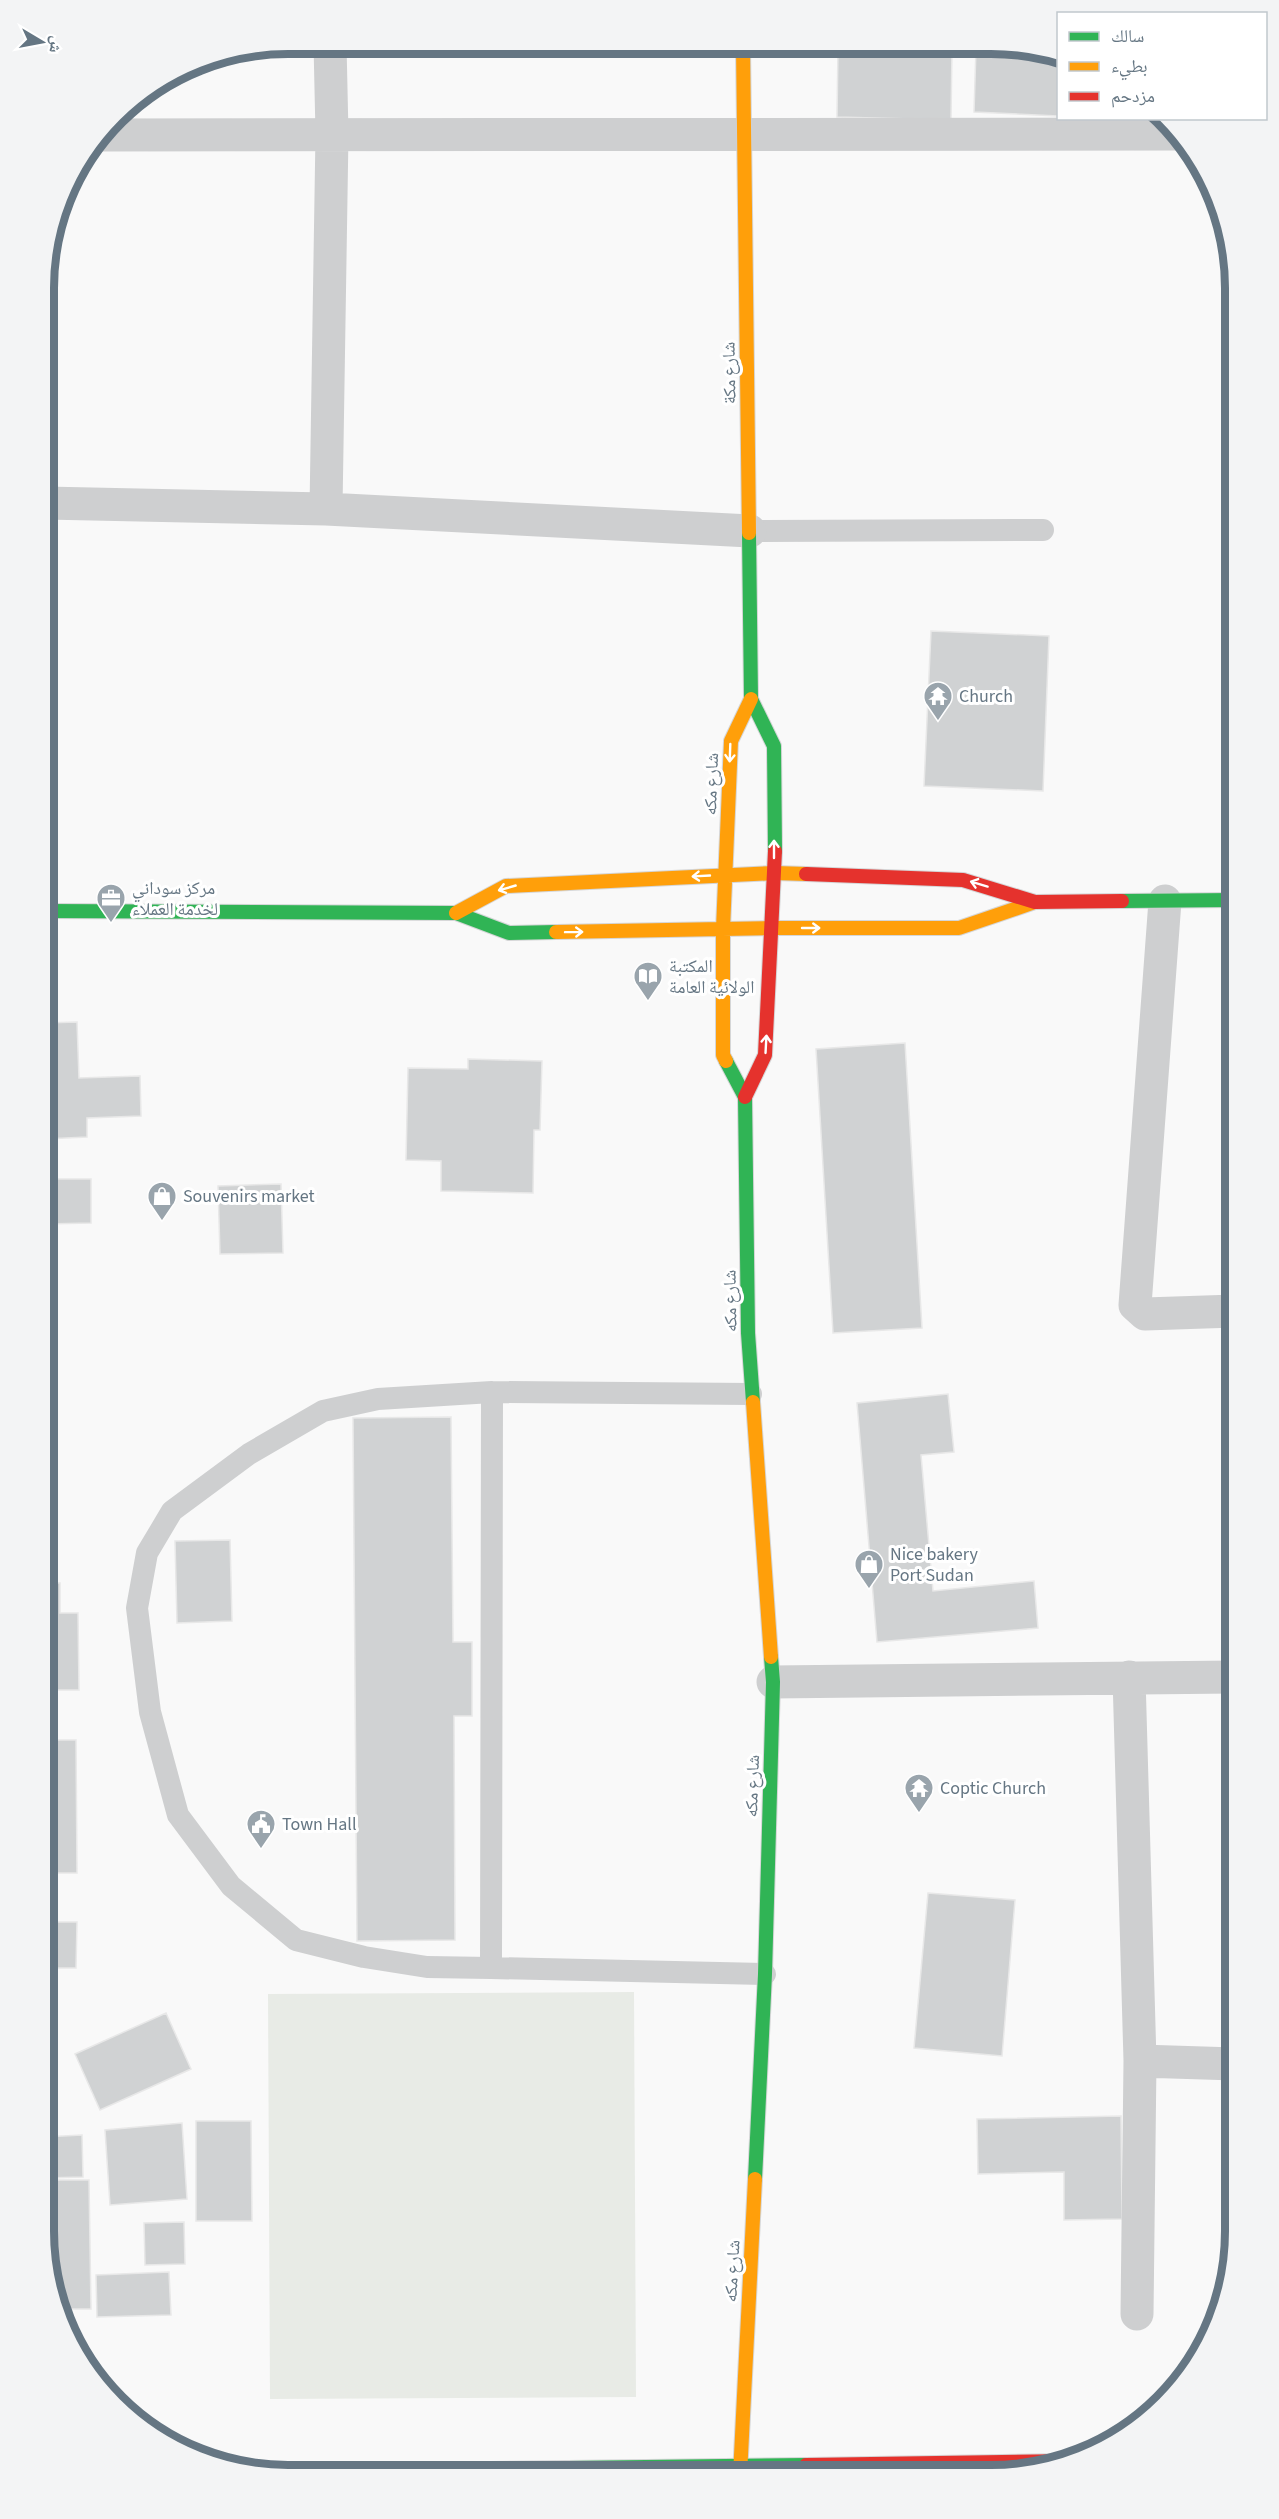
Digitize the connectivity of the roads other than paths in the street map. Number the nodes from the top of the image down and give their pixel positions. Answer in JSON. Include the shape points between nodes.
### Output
{"nodes":[{"id":1,"x":330,"y":54,"type":"edge"},
{"id":2,"x":743,"y":54,"type":"edge"},
{"id":3,"x":1159,"y":129,"type":"edge"},
{"id":4,"x":332,"y":134,"type":"junction"},
{"id":5,"x":111,"y":135,"type":"edge"},
{"id":6,"x":743,"y":135,"type":"junction"},
{"id":7,"x":54,"y":503,"type":"edge"},
{"id":8,"x":326,"y":509,"type":"junction"},
{"id":9,"x":1043,"y":530,"type":"dead end"},
{"id":10,"x":750,"y":531,"type":"junction"},
{"id":11,"x":752,"y":699,"type":"junction"},
{"id":12,"x":775,"y":873,"type":"junction"},
{"id":13,"x":726,"y":874,"type":"junction"},
{"id":14,"x":1225,"y":900,"type":"edge"},
{"id":15,"x":1165,"y":901,"type":"junction"},
{"id":16,"x":1035,"y":902,"type":"junction"},
{"id":17,"x":54,"y":911,"type":"edge"},
{"id":18,"x":456,"y":913,"type":"junction"},
{"id":19,"x":773,"y":928,"type":"junction"},
{"id":20,"x":723,"y":929,"type":"junction"},
{"id":21,"x":745,"y":1098,"type":"junction"},
{"id":22,"x":1225,"y":1311,"type":"edge"},
{"id":23,"x":492,"y":1392,"type":"junction"},
{"id":24,"x":751,"y":1394,"type":"junction"},
{"id":25,"x":1129,"y":1677,"type":"junction"},
{"id":26,"x":1225,"y":1677,"type":"edge"},
{"id":27,"x":773,"y":1682,"type":"junction"},
{"id":28,"x":491,"y":1968,"type":"junction"},
{"id":29,"x":765,"y":1974,"type":"junction"},
{"id":30,"x":1140,"y":2061,"type":"junction"},
{"id":31,"x":1225,"y":2064,"type":"edge"},
{"id":32,"x":1137,"y":2314,"type":"dead end"},
{"id":33,"x":1024,"y":2462,"type":"edge"},
{"id":34,"x":740,"y":2465,"type":"edge"},
{"id":35,"x":939,"y":2465,"type":"edge"}],
"edges":[{"from":1,"to":4,"type":"street"},
{"from":2,"to":6,"type":"main road","name":"شارع مكة"},
{"from":3,"to":6,"type":"street"},
{"from":4,"to":5,"type":"street"},
{"from":4,"to":6,"type":"street"},
{"from":4,"to":8,"type":"street"},
{"from":6,"to":10,"type":"main road","name":"شارع مكة"},
{"from":7,"to":8,"type":"street"},
{"from":8,"to":10,"type":"street"},
{"from":9,"to":10,"type":"lane"},
{"from":10,"to":11,"type":"main road","name":"شارع مكة"},
{"from":12,"to":11,"type":"main road","name":"شارع مكه","one_way":true,"via":[[774,746]]},
{"from":11,"to":13,"type":"main road","name":"شارع مكه","one_way":true,"via":[[731,741]]},
{"from":12,"to":13,"type":"main road"},
{"from":16,"to":12,"type":"main road","one_way":true,"via":[[963,880]]},
{"from":12,"to":19,"type":"main road","name":"شارع مكه"},
{"from":13,"to":18,"type":"main road","one_way":true,"via":[[506,886]]},
{"from":13,"to":20,"type":"main road","name":"شارع مكه"},
{"from":14,"to":15,"type":"main road"},
{"from":15,"to":16,"type":"main road"},
{"from":15,"to":22,"type":"street","via":[[1135,1305],[1145,1314]]},
{"from":19,"to":16,"type":"main road","one_way":true,"via":[[959,928]]},
{"from":17,"to":18,"type":"main road"},
{"from":18,"to":20,"type":"main road","one_way":true,"via":[[509,933]]},
{"from":19,"to":20,"type":"main road"},
{"from":21,"to":19,"type":"main road","name":"شارع مكه","one_way":true,"via":[[765,1055]]},
{"from":20,"to":21,"type":"main road","name":"شارع مكه","via":[[723,1055]]},
{"from":21,"to":24,"type":"main road","name":"شارع مكه"},
{"from":23,"to":24,"type":"lane"},
{"from":23,"to":28,"type":"lane"},
{"from":23,"to":28,"type":"lane","via":[[378,1399],[323,1411],[249,1454],[172,1511],[147,1553],[136,1608],[150,1712],[178,1815],[231,1886],[296,1940],[364,1957],[428,1967]]},
{"from":24,"to":27,"type":"main road","name":"شارع مكه"},
{"from":25,"to":26,"type":"street"},
{"from":25,"to":27,"type":"street"},
{"from":25,"to":30,"type":"street"},
{"from":27,"to":29,"type":"main road","name":"شارع مكه"},
{"from":28,"to":29,"type":"lane"},
{"from":29,"to":34,"type":"main road","name":"شارع مكه"},
{"from":30,"to":31,"type":"street"},
{"from":30,"to":32,"type":"street"},
{"from":33,"to":35,"type":"main road"}]}
